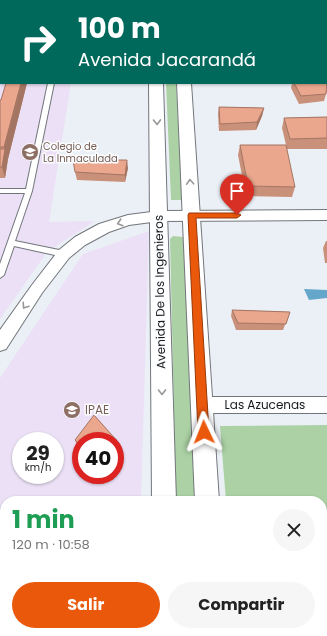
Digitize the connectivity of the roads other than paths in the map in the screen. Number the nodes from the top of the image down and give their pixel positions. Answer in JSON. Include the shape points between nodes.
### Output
{"nodes":[{"id":1,"x":51,"y":84,"type":"edge"},
{"id":2,"x":156,"y":84,"type":"edge"},
{"id":3,"x":184,"y":84,"type":"edge"},
{"id":4,"x":0,"y":191,"type":"edge"},
{"id":5,"x":29,"y":191,"type":"junction"},
{"id":6,"x":192,"y":215,"type":"junction"},
{"id":7,"x":327,"y":215,"type":"edge"},
{"id":8,"x":159,"y":216,"type":"junction"},
{"id":9,"x":11,"y":243,"type":"junction"},
{"id":10,"x":64,"y":254,"type":"junction"},
{"id":11,"x":1,"y":272,"type":"edge"},
{"id":12,"x":0,"y":344,"type":"edge"},
{"id":13,"x":202,"y":405,"type":"junction"},
{"id":14,"x":327,"y":405,"type":"edge"},
{"id":15,"x":164,"y":496,"type":"edge"},
{"id":16,"x":207,"y":496,"type":"edge"}],
"edges":[{"from":1,"to":5,"type":"lane"},
{"from":2,"to":8,"type":"street","name":"Avenida De los Ingenieros","one_way":true},
{"from":6,"to":3,"type":"street","one_way":true},
{"from":4,"to":5,"type":"lane"},
{"from":5,"to":9,"type":"lane"},
{"from":6,"to":7,"type":"street"},
{"from":6,"to":8,"type":"street"},
{"from":6,"to":13,"type":"street"},
{"from":8,"to":10,"type":"street","one_way":true,"via":[[128,220],[104,228],[80,241]]},
{"from":8,"to":15,"type":"street","name":"Avenida De los Ingenieros","one_way":true},
{"from":9,"to":10,"type":"lane"},
{"from":9,"to":11,"type":"lane"},
{"from":10,"to":12,"type":"street","one_way":true},
{"from":13,"to":14,"type":"street","name":"Las Azucenas"},
{"from":13,"to":16,"type":"street"}]}
